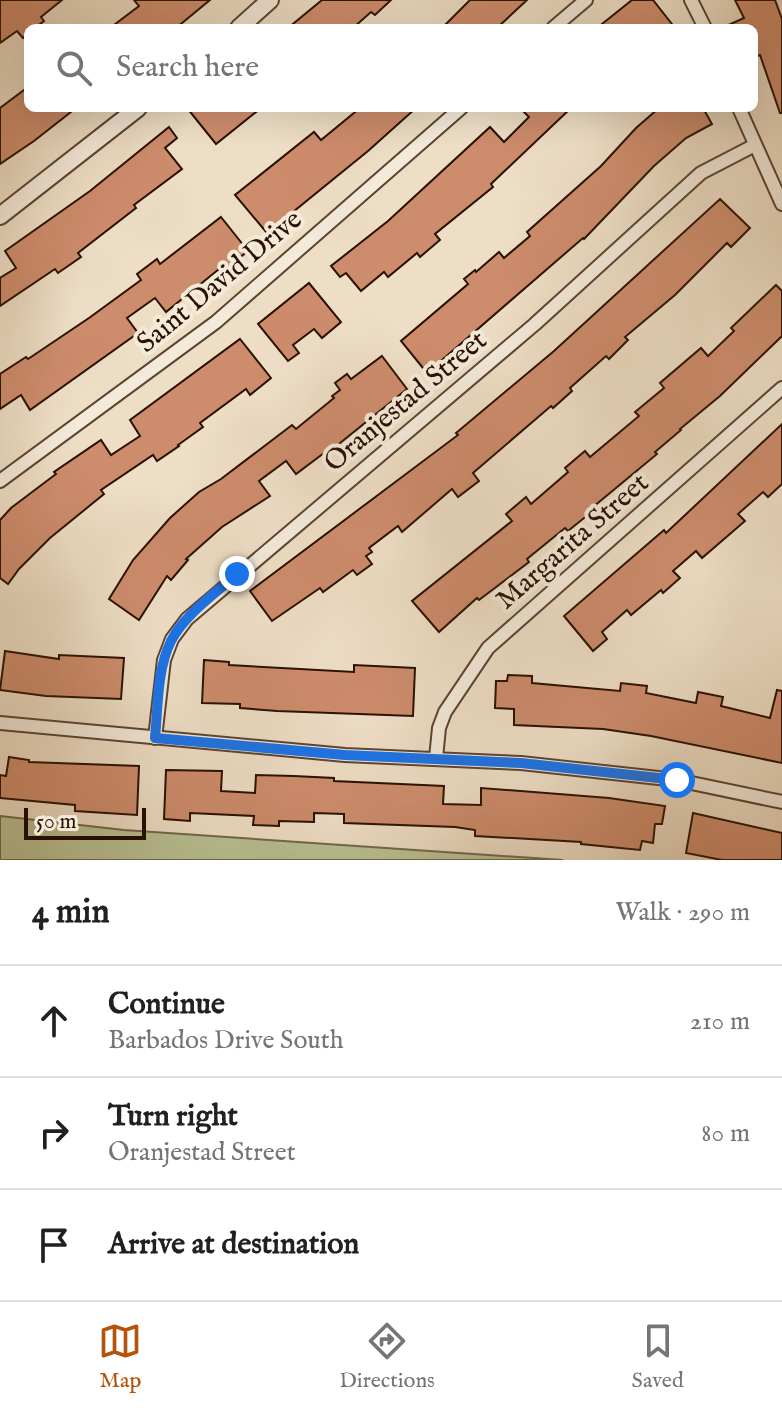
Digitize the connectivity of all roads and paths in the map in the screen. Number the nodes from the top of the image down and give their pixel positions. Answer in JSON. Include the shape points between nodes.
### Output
{"nodes":[{"id":1,"x":270,"y":0,"type":"edge"},
{"id":2,"x":586,"y":0,"type":"edge"},
{"id":3,"x":691,"y":0,"type":"edge"},
{"id":4,"x":243,"y":24,"type":"edge"},
{"id":5,"x":558,"y":24,"type":"edge"},
{"id":6,"x":703,"y":24,"type":"edge"},
{"id":7,"x":133,"y":112,"type":"edge"},
{"id":8,"x":456,"y":112,"type":"edge"},
{"id":9,"x":741,"y":112,"type":"edge"},
{"id":10,"x":755,"y":145,"type":"junction"},
{"id":11,"x":782,"y":204,"type":"edge"},
{"id":12,"x":0,"y":216,"type":"edge"},
{"id":13,"x":782,"y":388,"type":"edge"},
{"id":14,"x":0,"y":481,"type":"edge"},
{"id":15,"x":0,"y":723,"type":"edge"},
{"id":16,"x":155,"y":738,"type":"junction"},
{"id":17,"x":436,"y":758,"type":"junction"},
{"id":18,"x":782,"y":802,"type":"edge"}],
"edges":[{"from":1,"to":4,"type":"street"},
{"from":2,"to":5,"type":"street"},
{"from":3,"to":6,"type":"street"},
{"from":7,"to":12,"type":"street"},
{"from":8,"to":14,"type":"street","name":"Saint David Drive","via":[[216,322]]},
{"from":9,"to":10,"type":"street"},
{"from":10,"to":11,"type":"street"},
{"from":10,"to":16,"type":"street","name":"Oranjestad Street","via":[[701,173],[535,324],[187,619],[164,660]]},
{"from":13,"to":17,"type":"street","name":"Margarita Street","via":[[488,648],[445,712]]},
{"from":15,"to":16,"type":"street"},
{"from":16,"to":17,"type":"street"},
{"from":17,"to":18,"type":"street","via":[[677,780]]}]}
